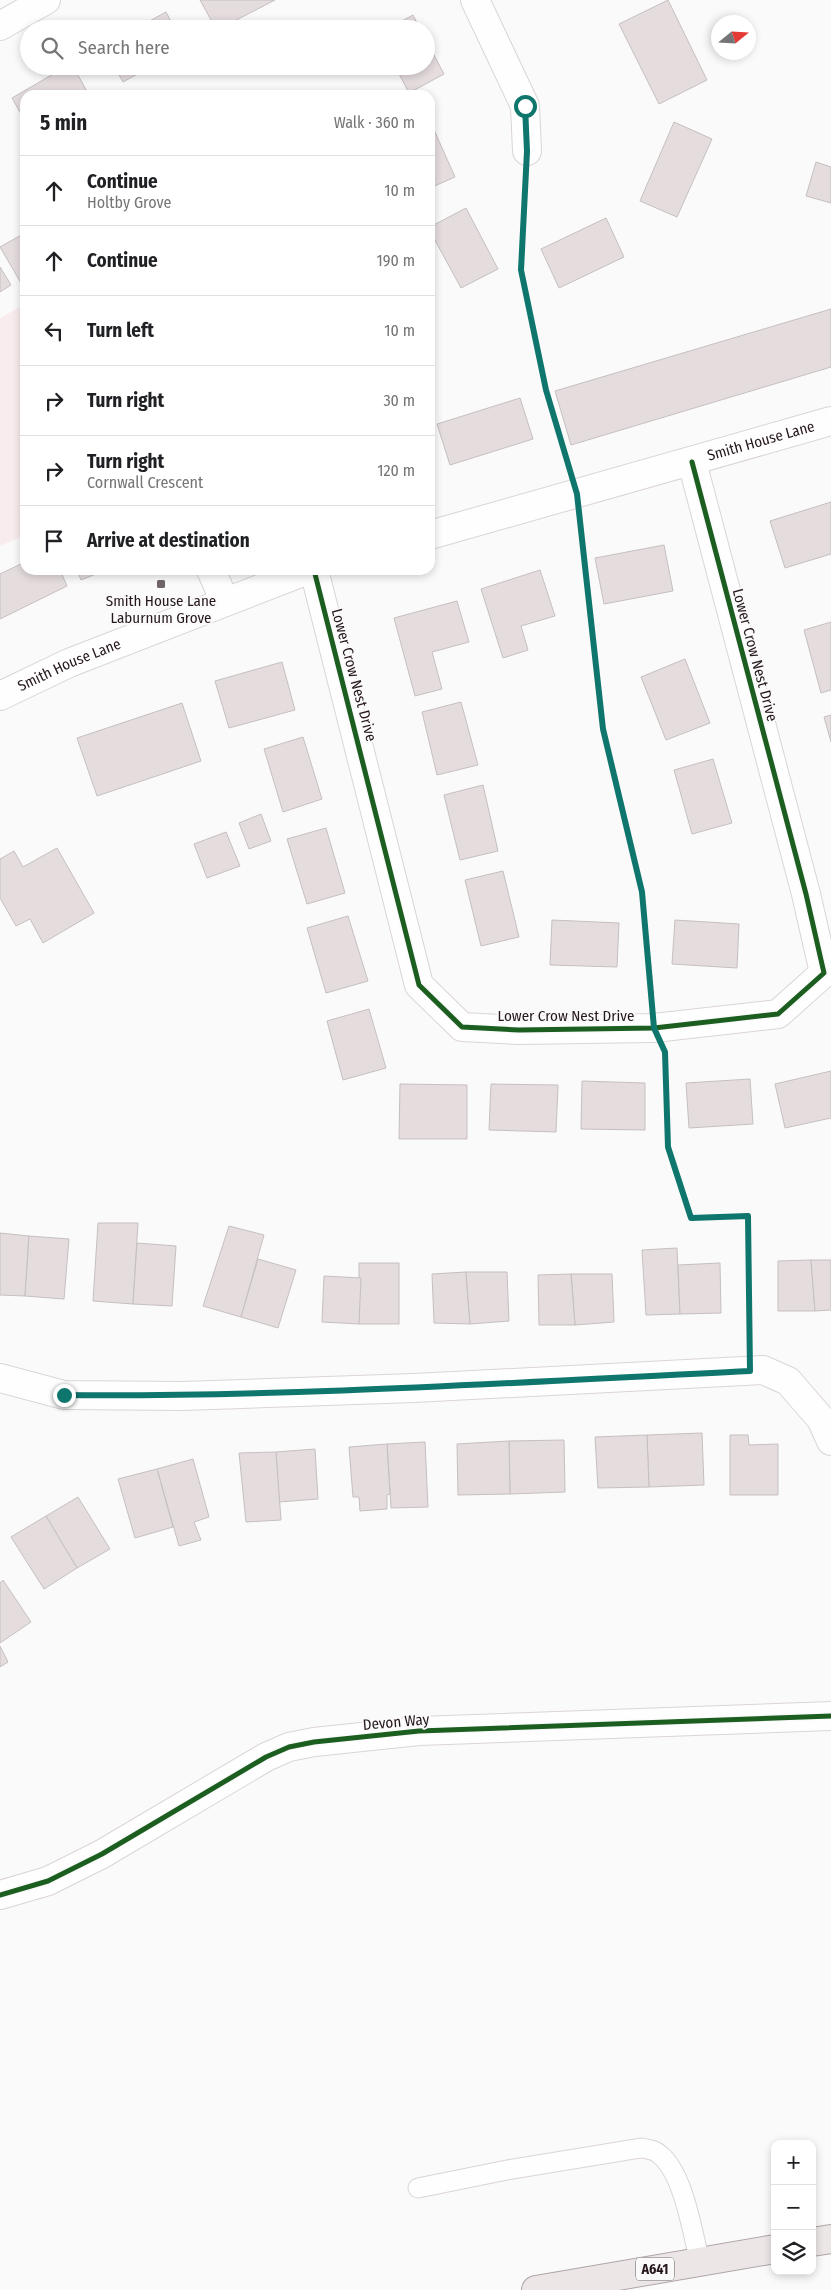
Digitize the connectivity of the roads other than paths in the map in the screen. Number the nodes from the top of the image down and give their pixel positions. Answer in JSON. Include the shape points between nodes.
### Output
{"nodes":[{"id":1,"x":46,"y":0,"type":"edge"},
{"id":2,"x":475,"y":0,"type":"edge"},
{"id":3,"x":0,"y":26,"type":"edge"},
{"id":4,"x":527,"y":151,"type":"road end"},
{"id":5,"x":831,"y":421,"type":"edge"},
{"id":6,"x":692,"y":462,"type":"junction"},
{"id":7,"x":435,"y":534,"type":"edge"},
{"id":8,"x":213,"y":575,"type":"edge"},
{"id":9,"x":295,"y":575,"type":"edge"},
{"id":10,"x":315,"y":575,"type":"edge"},
{"id":11,"x":225,"y":602,"type":"junction"},
{"id":12,"x":0,"y":696,"type":"edge"},
{"id":13,"x":0,"y":1378,"type":"edge"},
{"id":14,"x":831,"y":1441,"type":"edge"},
{"id":15,"x":831,"y":1716,"type":"edge"},
{"id":16,"x":0,"y":1895,"type":"edge"},
{"id":17,"x":418,"y":2188,"type":"dead end"},
{"id":18,"x":831,"y":2239,"type":"edge"},
{"id":19,"x":816,"y":2241,"type":"edge"},
{"id":20,"x":771,"y":2249,"type":"edge"},
{"id":21,"x":700,"y":2262,"type":"junction"},
{"id":22,"x":536,"y":2290,"type":"edge"}],
"edges":[{"from":1,"to":3,"type":"street"},
{"from":2,"to":4,"type":"street","via":[[525,106]]},
{"from":5,"to":6,"type":"street","name":"Smith House Lane"},
{"from":6,"to":7,"type":"street","name":"Smith House Lane"},
{"from":6,"to":10,"type":"street","name":"Lower Crow Nest Drive","via":[[824,973],[778,1014],[654,1028],[462,1028],[420,985]]},
{"from":8,"to":11,"type":"street"},
{"from":9,"to":11,"type":"street","name":"Smith House Lane"},
{"from":11,"to":12,"type":"street","name":"Smith House Lane","via":[[69,663]]},
{"from":13,"to":14,"type":"street","via":[[64,1395],[183,1396],[763,1370],[788,1381],[821,1419]]},
{"from":15,"to":16,"type":"street","name":"Devon Way","via":[[419,1731],[306,1743],[266,1756],[102,1854],[48,1881]]},
{"from":17,"to":21,"type":"lane","via":[[641,2148],[658,2153],[672,2168]]},
{"from":18,"to":19,"type":"main road"},
{"from":20,"to":21,"type":"main road","number":"A641"},
{"from":21,"to":22,"type":"main road","number":"A641"}]}
